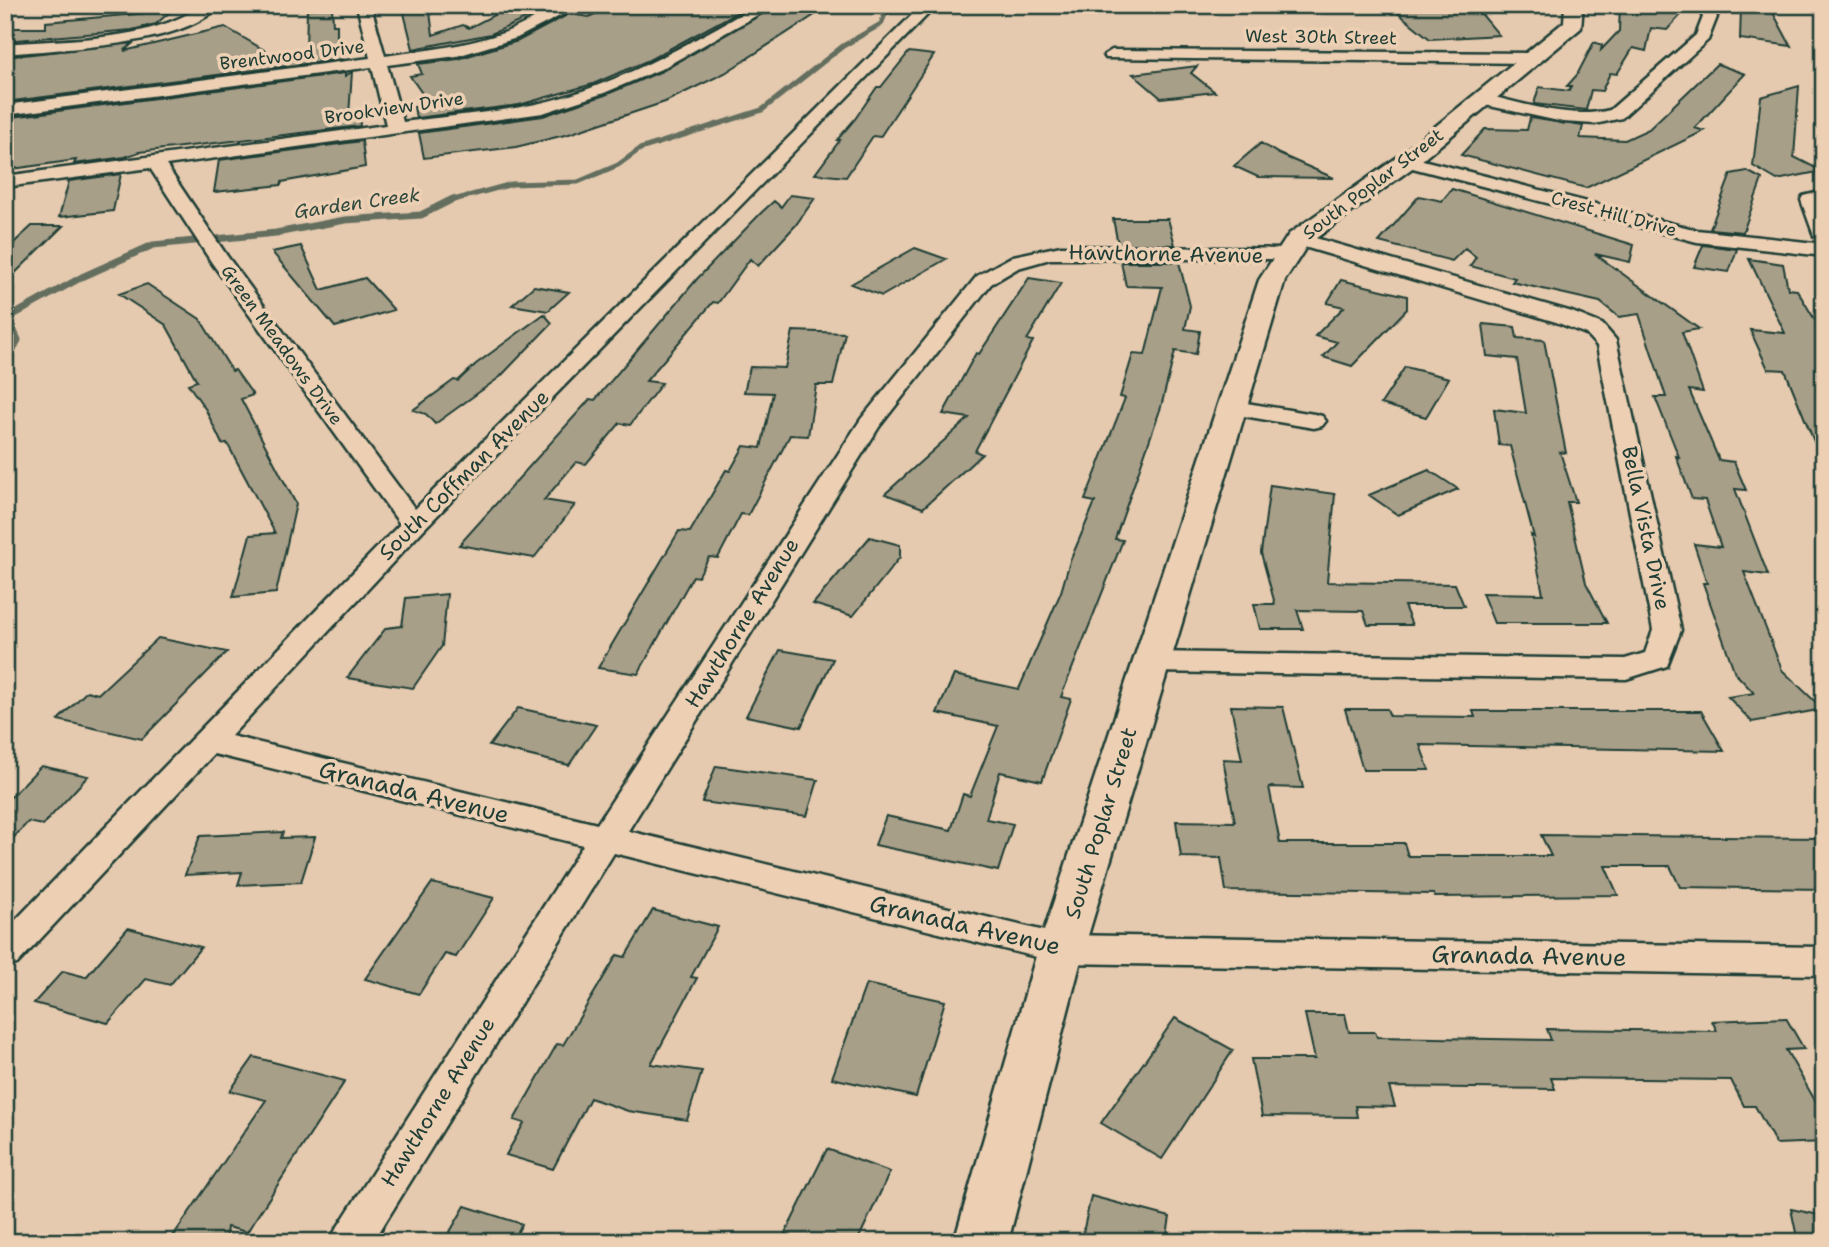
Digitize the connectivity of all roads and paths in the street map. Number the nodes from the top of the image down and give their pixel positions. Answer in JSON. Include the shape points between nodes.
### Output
{"nodes":[{"id":1,"x":213,"y":5,"type":"edge"},
{"id":2,"x":369,"y":5,"type":"edge"},
{"id":3,"x":574,"y":5,"type":"edge"},
{"id":4,"x":768,"y":5,"type":"edge"},
{"id":5,"x":930,"y":5,"type":"edge"},
{"id":6,"x":1574,"y":5,"type":"edge"},
{"id":7,"x":1702,"y":5,"type":"edge"},
{"id":8,"x":5,"y":48,"type":"edge"},
{"id":9,"x":1112,"y":55,"type":"dead end"},
{"id":10,"x":1530,"y":58,"type":"junction"},
{"id":11,"x":380,"y":64,"type":"junction"},
{"id":12,"x":1482,"y":99,"type":"junction"},
{"id":13,"x":5,"y":110,"type":"edge"},
{"id":14,"x":396,"y":130,"type":"junction"},
{"id":15,"x":1407,"y":161,"type":"junction"},
{"id":16,"x":155,"y":162,"type":"junction"},
{"id":17,"x":33,"y":178,"type":"junction"},
{"id":18,"x":5,"y":182,"type":"edge"},
{"id":19,"x":1824,"y":197,"type":"edge"},
{"id":20,"x":5,"y":204,"type":"edge"},
{"id":21,"x":1824,"y":236,"type":"edge"},
{"id":22,"x":1294,"y":247,"type":"junction"},
{"id":23,"x":1824,"y":250,"type":"edge"},
{"id":24,"x":1234,"y":408,"type":"junction"},
{"id":25,"x":1314,"y":421,"type":"dead end"},
{"id":26,"x":414,"y":525,"type":"junction"},
{"id":27,"x":1151,"y":662,"type":"junction"},
{"id":28,"x":210,"y":742,"type":"junction"},
{"id":29,"x":605,"y":838,"type":"junction"},
{"id":30,"x":1061,"y":949,"type":"junction"},
{"id":31,"x":5,"y":954,"type":"edge"},
{"id":32,"x":1820,"y":966,"type":"edge"},
{"id":33,"x":349,"y":1242,"type":"edge"},
{"id":34,"x":981,"y":1242,"type":"edge"}],
"edges":[{"from":1,"to":8,"type":"street","via":[[199,18],[169,29]]},
{"from":2,"to":11,"type":"street","via":[[365,10]]},
{"from":3,"to":11,"type":"street","name":"Brentwood Drive","via":[[487,43]]},
{"from":4,"to":14,"type":"street","name":"Brookview Drive","via":[[677,57],[581,98]]},
{"from":5,"to":26,"type":"street","name":"South Coffman Avenue"},
{"from":6,"to":10,"type":"main road","name":"South Poplar Street","via":[[1574,24]]},
{"from":7,"to":12,"type":"street","via":[[1710,18],[1703,37],[1616,114],[1595,119],[1563,117]]},
{"from":9,"to":10,"type":"street","name":"West 30th Street"},
{"from":10,"to":12,"type":"main road","name":"South Poplar Street"},
{"from":11,"to":13,"type":"street","name":"Brentwood Drive"},
{"from":11,"to":14,"type":"street"},
{"from":12,"to":15,"type":"main road","name":"South Poplar Street"},
{"from":14,"to":16,"type":"street","name":"Brookview Drive"},
{"from":15,"to":22,"type":"main road","name":"South Poplar Street"},
{"from":15,"to":23,"type":"street","name":"Crest Hill Drive","via":[[1697,236]]},
{"from":16,"to":17,"type":"street","name":"Brookview Drive"},
{"from":16,"to":26,"type":"street","name":"Green Meadows Drive","via":[[219,260]]},
{"from":17,"to":18,"type":"street","name":"Brookview Drive"},
{"from":17,"to":20,"type":"street"},
{"from":19,"to":21,"type":"street","via":[[1810,200]]},
{"from":22,"to":24,"type":"main road","name":"South Poplar Street","via":[[1272,279]]},
{"from":22,"to":27,"type":"street","name":"Bella Vista Drive","via":[[1564,317],[1594,329],[1608,345],[1667,630],[1657,659],[1626,669]]},
{"from":22,"to":29,"type":"street","name":"Hawthorne Avenue","via":[[1061,252],[1027,256],[984,280],[869,424]]},
{"from":24,"to":25,"type":"street"},
{"from":24,"to":27,"type":"main road","name":"South Poplar Street"},
{"from":26,"to":28,"type":"street","name":"South Coffman Avenue"},
{"from":27,"to":30,"type":"main road","name":"South Poplar Street"},
{"from":28,"to":29,"type":"street","name":"Granada Avenue"},
{"from":28,"to":31,"type":"street","name":"South Coffman Avenue"},
{"from":29,"to":30,"type":"street","name":"Granada Avenue"},
{"from":29,"to":33,"type":"street","name":"Hawthorne Avenue"},
{"from":30,"to":32,"type":"street","name":"Granada Avenue"},
{"from":30,"to":34,"type":"main road","name":"South Poplar Street"}]}
